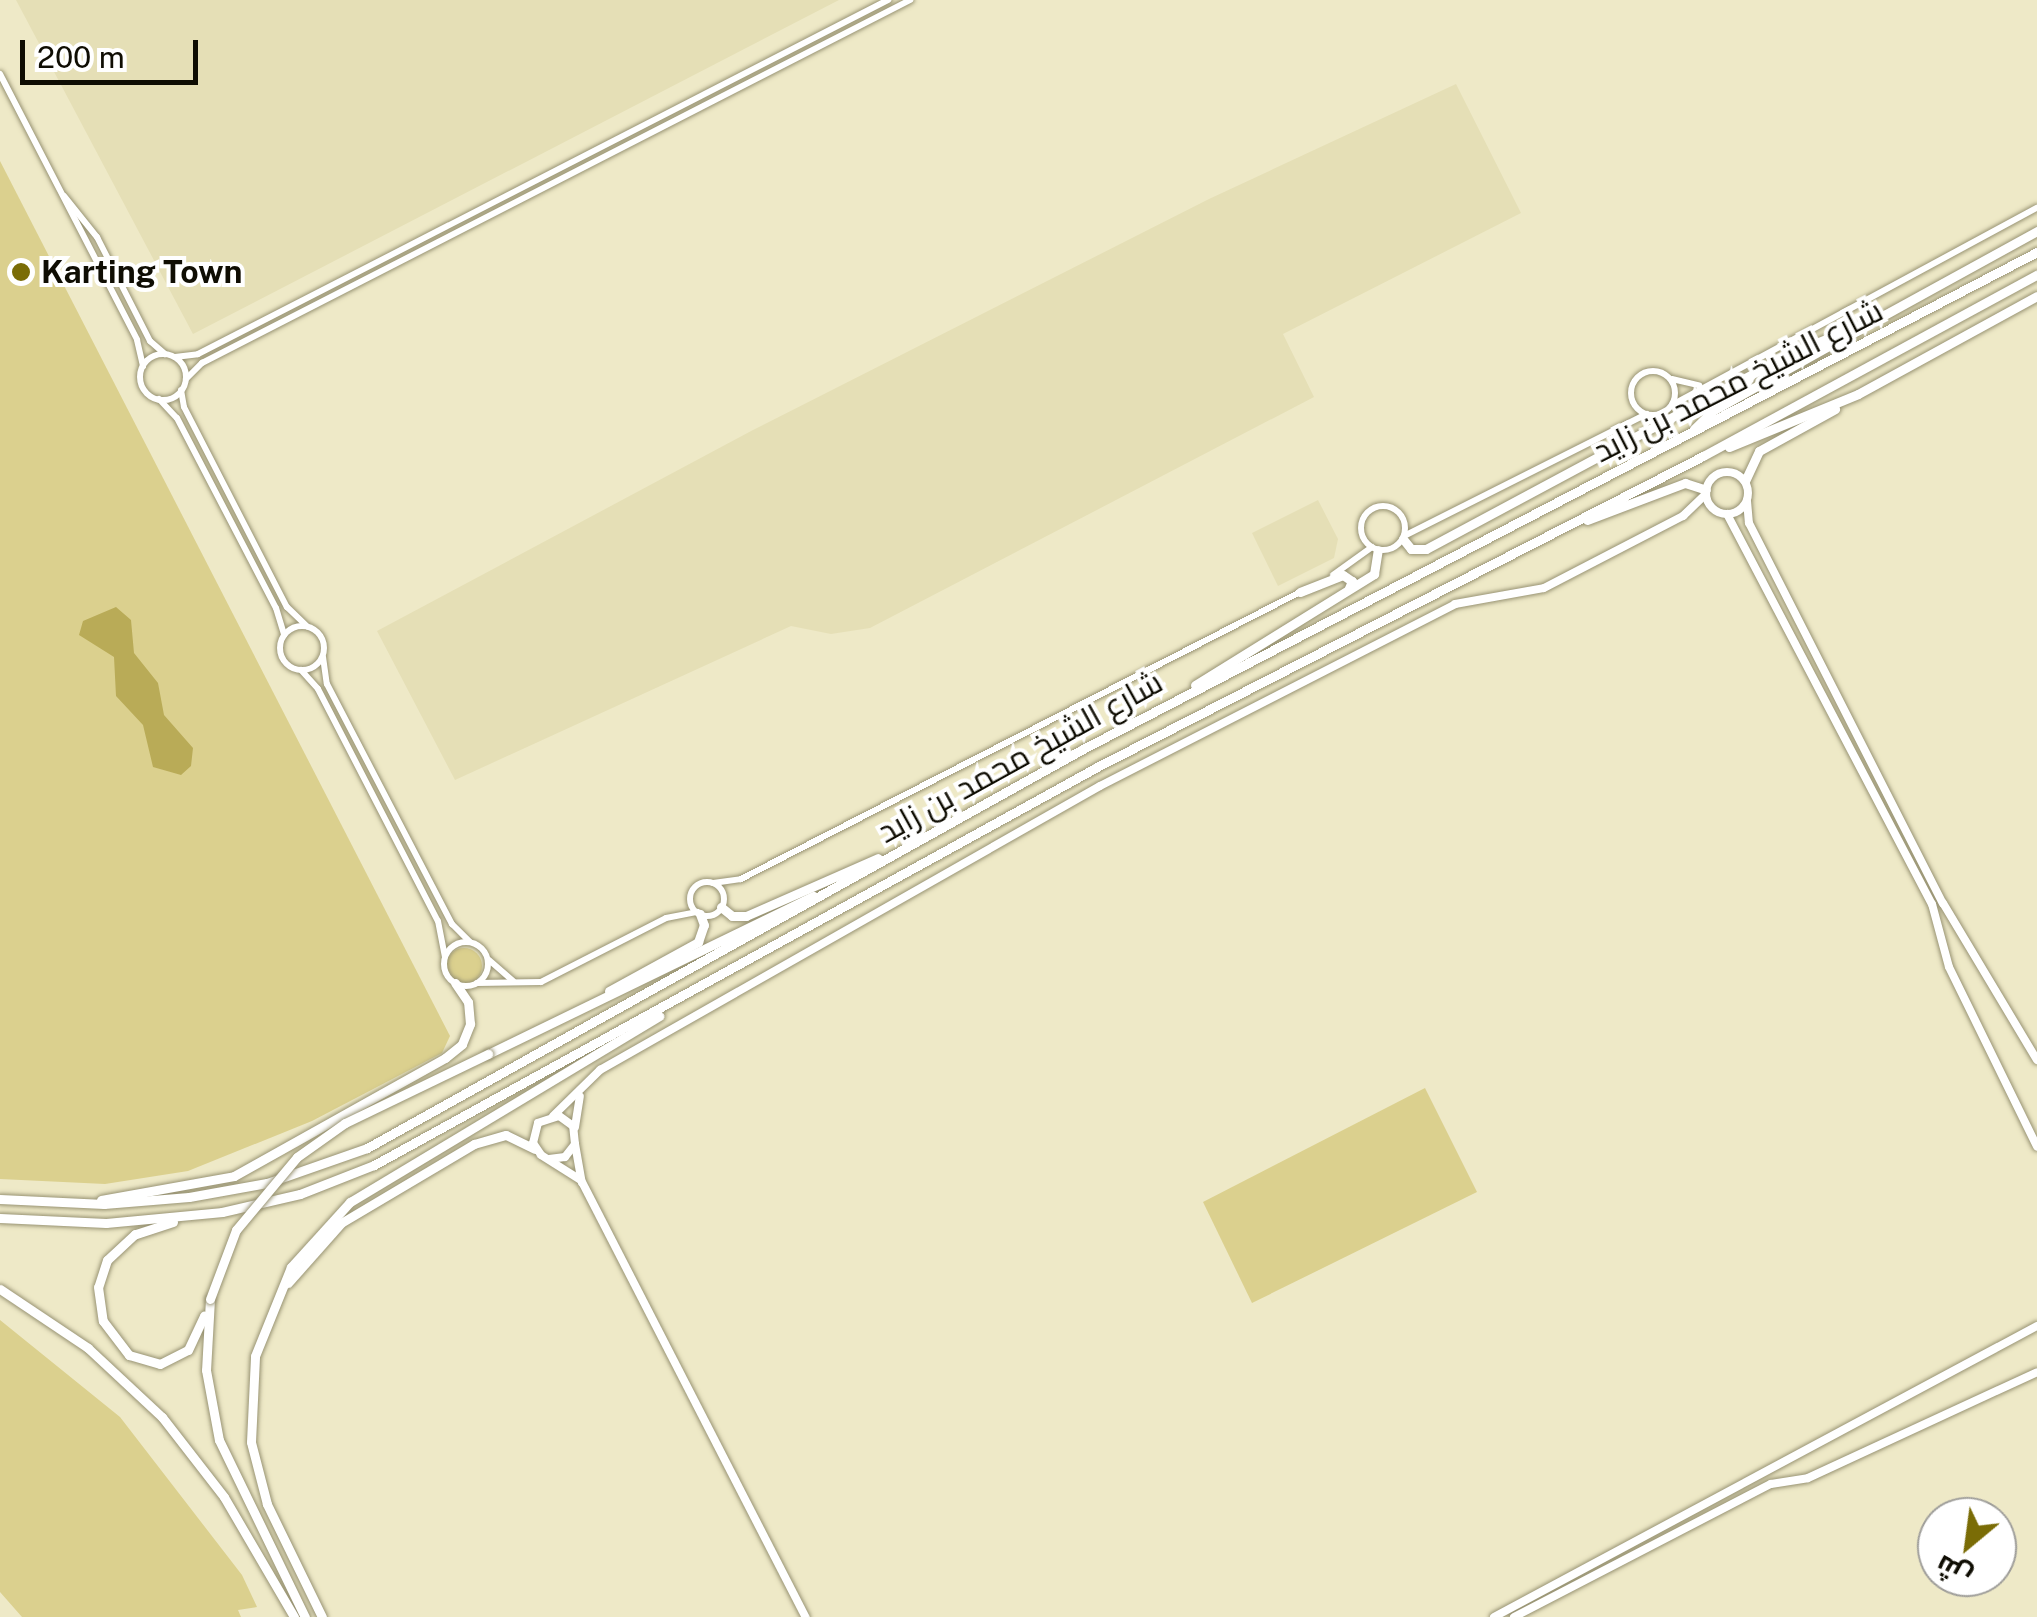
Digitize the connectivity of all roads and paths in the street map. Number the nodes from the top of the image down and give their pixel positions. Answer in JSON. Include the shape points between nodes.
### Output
{"nodes":[{"id":1,"x":888,"y":0,"type":"edge"},
{"id":2,"x":910,"y":0,"type":"edge"},
{"id":3,"x":868,"y":10,"type":"junction"},
{"id":4,"x":872,"y":20,"type":"junction"},
{"id":5,"x":0,"y":74,"type":"edge"},
{"id":6,"x":57,"y":187,"type":"junction"},
{"id":7,"x":2037,"y":208,"type":"edge"},
{"id":8,"x":2037,"y":231,"type":"edge"},
{"id":9,"x":2037,"y":252,"type":"edge"},
{"id":10,"x":2037,"y":275,"type":"edge"},
{"id":11,"x":2037,"y":296,"type":"edge"},
{"id":12,"x":1882,"y":316,"type":"junction"},
{"id":13,"x":165,"y":354,"type":"junction"},
{"id":14,"x":174,"y":357,"type":"junction"},
{"id":15,"x":143,"y":366,"type":"junction"},
{"id":16,"x":1670,"y":378,"type":"junction"},
{"id":17,"x":186,"y":379,"type":"junction"},
{"id":18,"x":1705,"y":384,"type":"junction"},
{"id":19,"x":182,"y":390,"type":"junction"},
{"id":20,"x":1858,"y":394,"type":"junction"},
{"id":21,"x":158,"y":399,"type":"junction"},
{"id":22,"x":1632,"y":399,"type":"junction"},
{"id":23,"x":1672,"y":405,"type":"junction"},
{"id":24,"x":1647,"y":414,"type":"junction"},
{"id":25,"x":1621,"y":423,"type":"junction"},
{"id":26,"x":1691,"y":432,"type":"junction"},
{"id":27,"x":1703,"y":456,"type":"junction"},
{"id":28,"x":1745,"y":481,"type":"junction"},
{"id":29,"x":1706,"y":492,"type":"junction"},
{"id":30,"x":1747,"y":501,"type":"junction"},
{"id":31,"x":1716,"y":511,"type":"junction"},
{"id":32,"x":1400,"y":514,"type":"junction"},
{"id":33,"x":1727,"y":514,"type":"junction"},
{"id":34,"x":1683,"y":516,"type":"junction"},
{"id":35,"x":1425,"y":522,"type":"junction"},
{"id":36,"x":1575,"y":522,"type":"junction"},
{"id":37,"x":1361,"y":528,"type":"junction"},
{"id":38,"x":1404,"y":538,"type":"junction"},
{"id":39,"x":1375,"y":549,"type":"junction"},
{"id":40,"x":1350,"y":561,"type":"junction"},
{"id":41,"x":1349,"y":588,"type":"junction"},
{"id":42,"x":1300,"y":592,"type":"junction"},
{"id":43,"x":1773,"y":595,"type":"junction"},
{"id":44,"x":1792,"y":609,"type":"junction"},
{"id":45,"x":307,"y":626,"type":"junction"},
{"id":46,"x":284,"y":636,"type":"junction"},
{"id":47,"x":323,"y":657,"type":"junction"},
{"id":48,"x":301,"y":670,"type":"junction"},
{"id":49,"x":1168,"y":704,"type":"junction"},
{"id":50,"x":890,"y":855,"type":"junction"},
{"id":51,"x":741,"y":879,"type":"junction"},
{"id":52,"x":714,"y":883,"type":"junction"},
{"id":53,"x":691,"y":893,"type":"junction"},
{"id":54,"x":826,"y":893,"type":"junction"},
{"id":55,"x":722,"y":905,"type":"junction"},
{"id":56,"x":698,"y":913,"type":"junction"},
{"id":57,"x":666,"y":918,"type":"junction"},
{"id":58,"x":470,"y":942,"type":"junction"},
{"id":59,"x":445,"y":956,"type":"junction"},
{"id":60,"x":488,"y":958,"type":"junction"},
{"id":61,"x":514,"y":981,"type":"junction"},
{"id":62,"x":477,"y":983,"type":"junction"},
{"id":63,"x":455,"y":984,"type":"junction"},
{"id":64,"x":692,"y":994,"type":"junction"},
{"id":65,"x":596,"y":1003,"type":"junction"},
{"id":66,"x":2037,"y":1060,"type":"edge"},
{"id":67,"x":581,"y":1092,"type":"junction"},
{"id":68,"x":553,"y":1116,"type":"junction"},
{"id":69,"x":576,"y":1131,"type":"junction"},
{"id":70,"x":576,"y":1144,"type":"junction"},
{"id":71,"x":2037,"y":1146,"type":"edge"},
{"id":72,"x":535,"y":1148,"type":"junction"},
{"id":73,"x":549,"y":1160,"type":"junction"},
{"id":74,"x":582,"y":1182,"type":"junction"},
{"id":75,"x":0,"y":1199,"type":"edge"},
{"id":76,"x":76,"y":1204,"type":"junction"},
{"id":77,"x":196,"y":1216,"type":"junction"},
{"id":78,"x":0,"y":1218,"type":"edge"},
{"id":79,"x":0,"y":1289,"type":"edge"},
{"id":80,"x":210,"y":1299,"type":"junction"},
{"id":81,"x":268,"y":1315,"type":"junction"},
{"id":82,"x":2037,"y":1326,"type":"edge"},
{"id":83,"x":2037,"y":1372,"type":"edge"},
{"id":84,"x":1771,"y":1470,"type":"junction"},
{"id":85,"x":1779,"y":1482,"type":"junction"},
{"id":86,"x":294,"y":1617,"type":"edge"},
{"id":87,"x":305,"y":1617,"type":"edge"},
{"id":88,"x":322,"y":1617,"type":"edge"},
{"id":89,"x":806,"y":1617,"type":"edge"},
{"id":90,"x":1494,"y":1617,"type":"edge"},
{"id":91,"x":1514,"y":1617,"type":"edge"}],
"edges":[{"from":1,"to":3,"type":"street"},
{"from":2,"to":4,"type":"street"},
{"from":3,"to":4,"type":"street"},
{"from":3,"to":14,"type":"street","via":[[198,354]]},
{"from":4,"to":17,"type":"street","via":[[202,363]]},
{"from":5,"to":6,"type":"street"},
{"from":6,"to":13,"type":"street","via":[[98,237],[147,336]]},
{"from":6,"to":15,"type":"street","via":[[140,346]]},
{"from":7,"to":18,"type":"street"},
{"from":8,"to":12,"type":"highway"},
{"from":9,"to":26,"type":"highway","name":"شارع الشيخ محمد بن زايد"},
{"from":10,"to":27,"type":"highway","name":"شارع الشيخ محمد بن زايد"},
{"from":11,"to":20,"type":"highway"},
{"from":12,"to":26,"type":"highway","via":[[1714,410]]},
{"from":12,"to":38,"type":"highway","via":[[1792,353],[1426,549],[1411,548]]},
{"from":13,"to":14,"type":"street"},
{"from":13,"to":15,"type":"street"},
{"from":14,"to":17,"type":"street"},
{"from":15,"to":21,"type":"street","via":[[144,389]]},
{"from":16,"to":18,"type":"street"},
{"from":16,"to":22,"type":"street","via":[[1643,372],[1632,384]]},
{"from":16,"to":23,"type":"street"},
{"from":17,"to":19,"type":"street"},
{"from":18,"to":23,"type":"street"},
{"from":19,"to":21,"type":"street"},
{"from":19,"to":45,"type":"street","via":[[184,407],[287,606]]},
{"from":20,"to":27,"type":"highway"},
{"from":20,"to":28,"type":"highway","via":[[1759,451]]},
{"from":21,"to":46,"type":"street","via":[[177,418],[276,608]]},
{"from":22,"to":24,"type":"street"},
{"from":22,"to":25,"type":"street"},
{"from":23,"to":24,"type":"street"},
{"from":24,"to":25,"type":"street"},
{"from":25,"to":35,"type":"street"},
{"from":26,"to":49,"type":"highway","name":"شارع الشيخ محمد بن زايد"},
{"from":27,"to":36,"type":"highway","name":"شارع الشيخ محمد بن زايد"},
{"from":28,"to":29,"type":"main road","via":[[1722,472]]},
{"from":28,"to":30,"type":"main road"},
{"from":29,"to":31,"type":"main road"},
{"from":29,"to":34,"type":"main road"},
{"from":29,"to":36,"type":"highway","via":[[1685,483]]},
{"from":30,"to":33,"type":"main road"},
{"from":30,"to":44,"type":"main road","via":[[1750,524]]},
{"from":31,"to":33,"type":"main road"},
{"from":31,"to":34,"type":"main road"},
{"from":32,"to":35,"type":"street"},
{"from":32,"to":37,"type":"street","via":[[1372,508]]},
{"from":32,"to":38,"type":"street"},
{"from":33,"to":43,"type":"main road"},
{"from":34,"to":67,"type":"main road","via":[[1544,588],[1454,604],[1100,786],[600,1070]]},
{"from":35,"to":38,"type":"street"},
{"from":36,"to":64,"type":"highway","name":"شارع الشيخ محمد بن زايد","via":[[1097,767]]},
{"from":37,"to":39,"type":"street"},
{"from":37,"to":40,"type":"street"},
{"from":38,"to":39,"type":"street"},
{"from":39,"to":40,"type":"street"},
{"from":39,"to":41,"type":"highway","via":[[1377,571]]},
{"from":40,"to":42,"type":"street"},
{"from":41,"to":42,"type":"highway","via":[[1350,577],[1343,575]]},
{"from":41,"to":49,"type":"highway"},
{"from":42,"to":51,"type":"street"},
{"from":43,"to":44,"type":"main road"},
{"from":43,"to":71,"type":"main road","via":[[1932,904],[1950,967]]},
{"from":44,"to":66,"type":"main road","via":[[1943,903]]},
{"from":45,"to":46,"type":"street"},
{"from":45,"to":47,"type":"street","via":[[322,638]]},
{"from":46,"to":48,"type":"street","via":[[284,661]]},
{"from":47,"to":48,"type":"street"},
{"from":47,"to":58,"type":"street","via":[[324,678],[452,924]]},
{"from":48,"to":59,"type":"street","via":[[318,690],[438,921]]},
{"from":49,"to":50,"type":"highway","name":"شارع الشيخ محمد بن زايد"},
{"from":50,"to":54,"type":"highway","name":"شارع الشيخ محمد بن زايد"},
{"from":50,"to":55,"type":"highway","via":[[746,916],[732,916]]},
{"from":51,"to":52,"type":"street"},
{"from":51,"to":55,"type":"street"},
{"from":52,"to":53,"type":"street","via":[[702,882]]},
{"from":52,"to":55,"type":"street"},
{"from":53,"to":56,"type":"street"},
{"from":53,"to":57,"type":"street"},
{"from":54,"to":65,"type":"highway"},
{"from":54,"to":76,"type":"highway","name":"شارع الشيخ محمد بن زايد","via":[[472,1094],[342,1158],[215,1194]]},
{"from":55,"to":56,"type":"street"},
{"from":56,"to":57,"type":"street"},
{"from":56,"to":65,"type":"highway","via":[[704,925],[698,942]]},
{"from":57,"to":61,"type":"street","via":[[547,979]]},
{"from":58,"to":59,"type":"street","via":[[457,943]]},
{"from":58,"to":60,"type":"street"},
{"from":59,"to":63,"type":"street"},
{"from":60,"to":61,"type":"street"},
{"from":60,"to":62,"type":"street"},
{"from":61,"to":62,"type":"street"},
{"from":62,"to":63,"type":"street"},
{"from":63,"to":76,"type":"highway","via":[[468,1002],[470,1024],[462,1044],[445,1058],[234,1176]]},
{"from":64,"to":77,"type":"highway","name":"شارع الشيخ محمد بن زايد","via":[[349,1176],[274,1201]]},
{"from":64,"to":81,"type":"highway","via":[[350,1202],[300,1252]]},
{"from":65,"to":80,"type":"highway","bridge":true,"via":[[345,1123],[297,1157],[236,1230]]},
{"from":67,"to":68,"type":"main road"},
{"from":67,"to":69,"type":"main road"},
{"from":68,"to":69,"type":"main road"},
{"from":68,"to":72,"type":"main road","via":[[535,1127]]},
{"from":69,"to":70,"type":"main road"},
{"from":70,"to":73,"type":"main road","via":[[566,1157]]},
{"from":70,"to":74,"type":"main road"},
{"from":72,"to":73,"type":"main road"},
{"from":72,"to":81,"type":"highway","via":[[506,1135],[487,1138],[368,1204],[317,1245]]},
{"from":73,"to":74,"type":"main road"},
{"from":74,"to":89,"type":"main road"},
{"from":75,"to":76,"type":"highway","name":"شارع الشيخ محمد بن زايد"},
{"from":77,"to":78,"type":"highway","name":"شارع الشيخ محمد بن زايد","via":[[106,1222]]},
{"from":77,"to":80,"type":"highway","via":[[120,1245],[100,1277],[100,1313],[122,1350],[160,1364],[188,1350]]},
{"from":79,"to":86,"type":"highway","via":[[88,1348],[162,1417],[224,1496]]},
{"from":80,"to":87,"type":"highway","via":[[206,1370],[219,1440]]},
{"from":81,"to":88,"type":"highway","via":[[250,1398],[254,1463],[271,1514]]},
{"from":82,"to":84,"type":"main road","via":[[1792,1452]]},
{"from":83,"to":85,"type":"main road","via":[[1808,1478]]},
{"from":84,"to":85,"type":"main road"},
{"from":84,"to":90,"type":"main road"},
{"from":85,"to":91,"type":"main road"}]}
